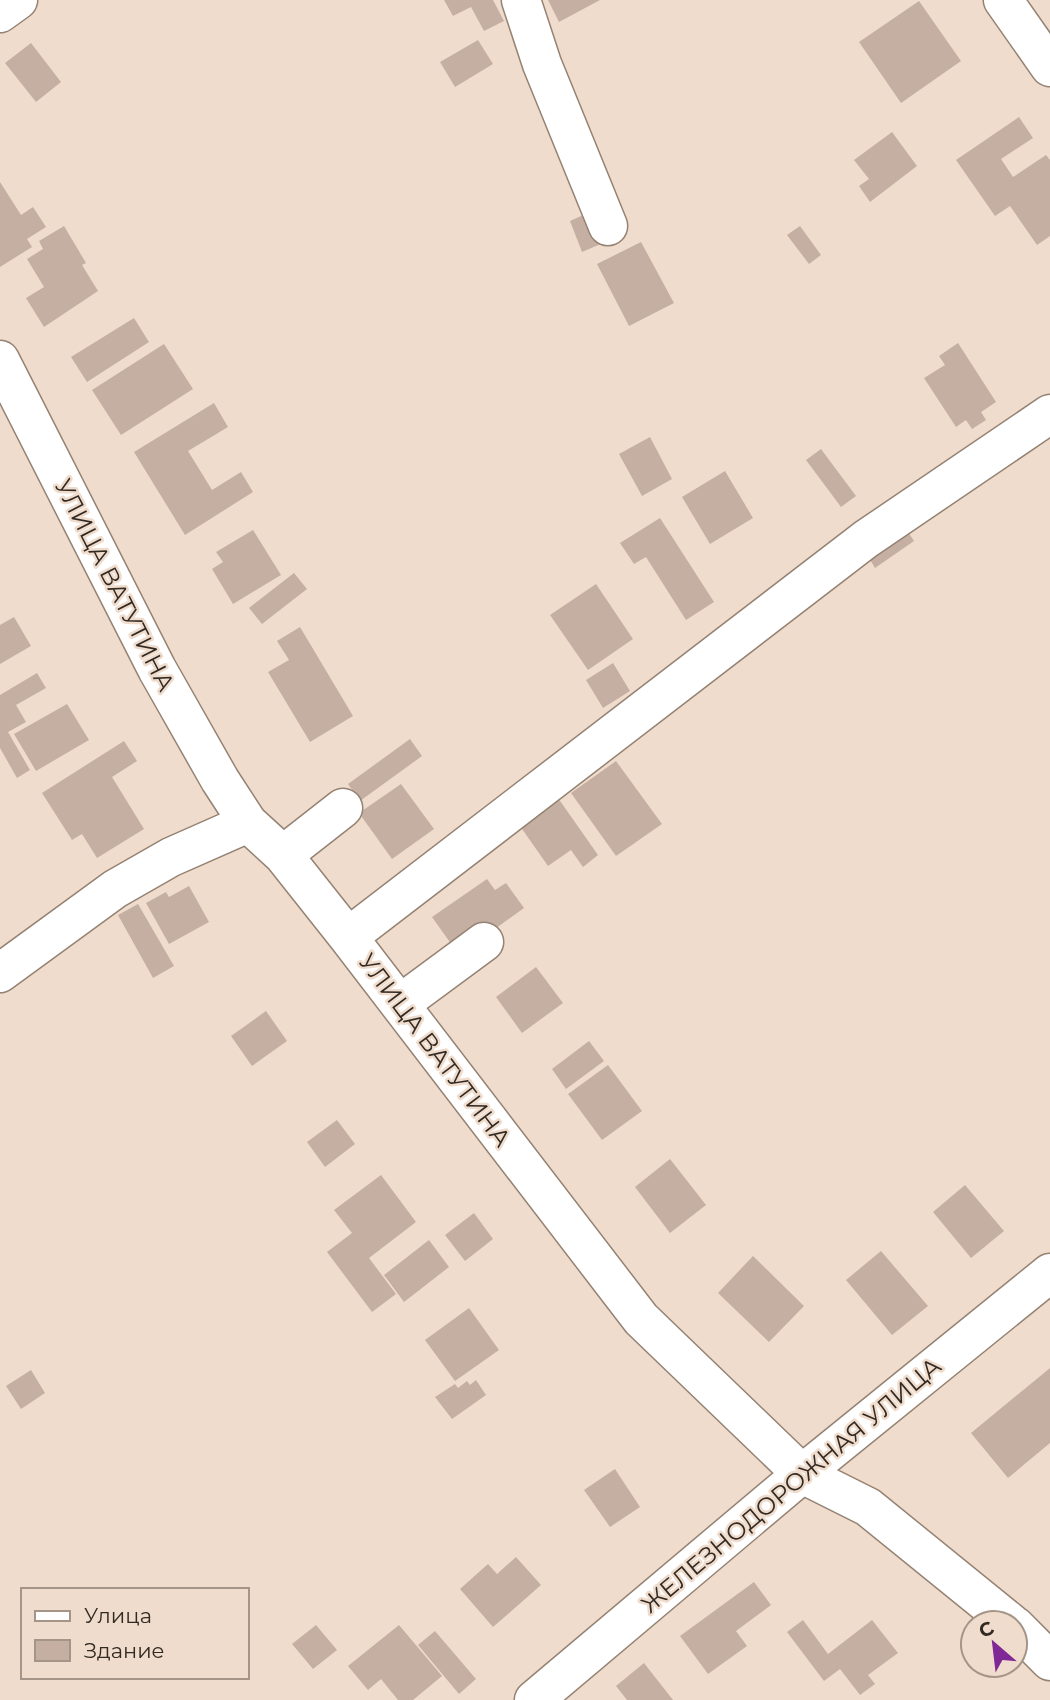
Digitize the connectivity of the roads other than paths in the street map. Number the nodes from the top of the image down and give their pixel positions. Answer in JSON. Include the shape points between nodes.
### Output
{"nodes":[{"id":1,"x":18,"y":0,"type":"edge"},
{"id":2,"x":521,"y":0,"type":"edge"},
{"id":3,"x":1003,"y":0,"type":"edge"},
{"id":4,"x":0,"y":13,"type":"edge"},
{"id":5,"x":1050,"y":67,"type":"edge"},
{"id":6,"x":608,"y":226,"type":"dead end"},
{"id":7,"x":0,"y":360,"type":"edge"},
{"id":8,"x":1050,"y":415,"type":"edge"},
{"id":9,"x":343,"y":808,"type":"dead end"},
{"id":10,"x":248,"y":823,"type":"junction"},
{"id":11,"x":283,"y":855,"type":"junction"},
{"id":12,"x":348,"y":937,"type":"junction"},
{"id":13,"x":484,"y":942,"type":"dead end"},
{"id":14,"x":0,"y":973,"type":"edge"},
{"id":15,"x":400,"y":1004,"type":"junction"},
{"id":16,"x":1050,"y":1273,"type":"edge"},
{"id":17,"x":802,"y":1474,"type":"junction"},
{"id":18,"x":993,"y":1609,"type":"edge"},
{"id":19,"x":1029,"y":1641,"type":"edge"},
{"id":20,"x":1050,"y":1661,"type":"edge"},
{"id":21,"x":534,"y":1700,"type":"edge"}],
"edges":[{"from":1,"to":4,"type":"street"},
{"from":2,"to":6,"type":"street"},
{"from":3,"to":5,"type":"street"},
{"from":7,"to":10,"type":"street","name":"УЛИЦА ВАТУТИНА","via":[[157,669]]},
{"from":8,"to":12,"type":"street","via":[[866,539]]},
{"from":9,"to":11,"type":"street"},
{"from":10,"to":11,"type":"street","name":"УЛИЦА ВАТУТИНА"},
{"from":10,"to":14,"type":"street","via":[[171,857],[115,889]]},
{"from":11,"to":12,"type":"street","name":"УЛИЦА ВАТУТИНА"},
{"from":12,"to":15,"type":"street","name":"УЛИЦА ВАТУТИНА"},
{"from":13,"to":15,"type":"street"},
{"from":15,"to":17,"type":"street","name":"УЛИЦА ВАТУТИНА","via":[[641,1319]]},
{"from":16,"to":17,"type":"street","name":"ЖЕЛЕЗНОДОРОЖНАЯ УЛИЦА"},
{"from":17,"to":18,"type":"street","name":"УЛИЦА ВАТУТИНА","via":[[868,1507]]},
{"from":17,"to":21,"type":"street","name":"ЖЕЛЕЗНОДОРОЖНАЯ УЛИЦА"},
{"from":19,"to":20,"type":"street","name":"УЛИЦА ВАТУТИНА"}]}
